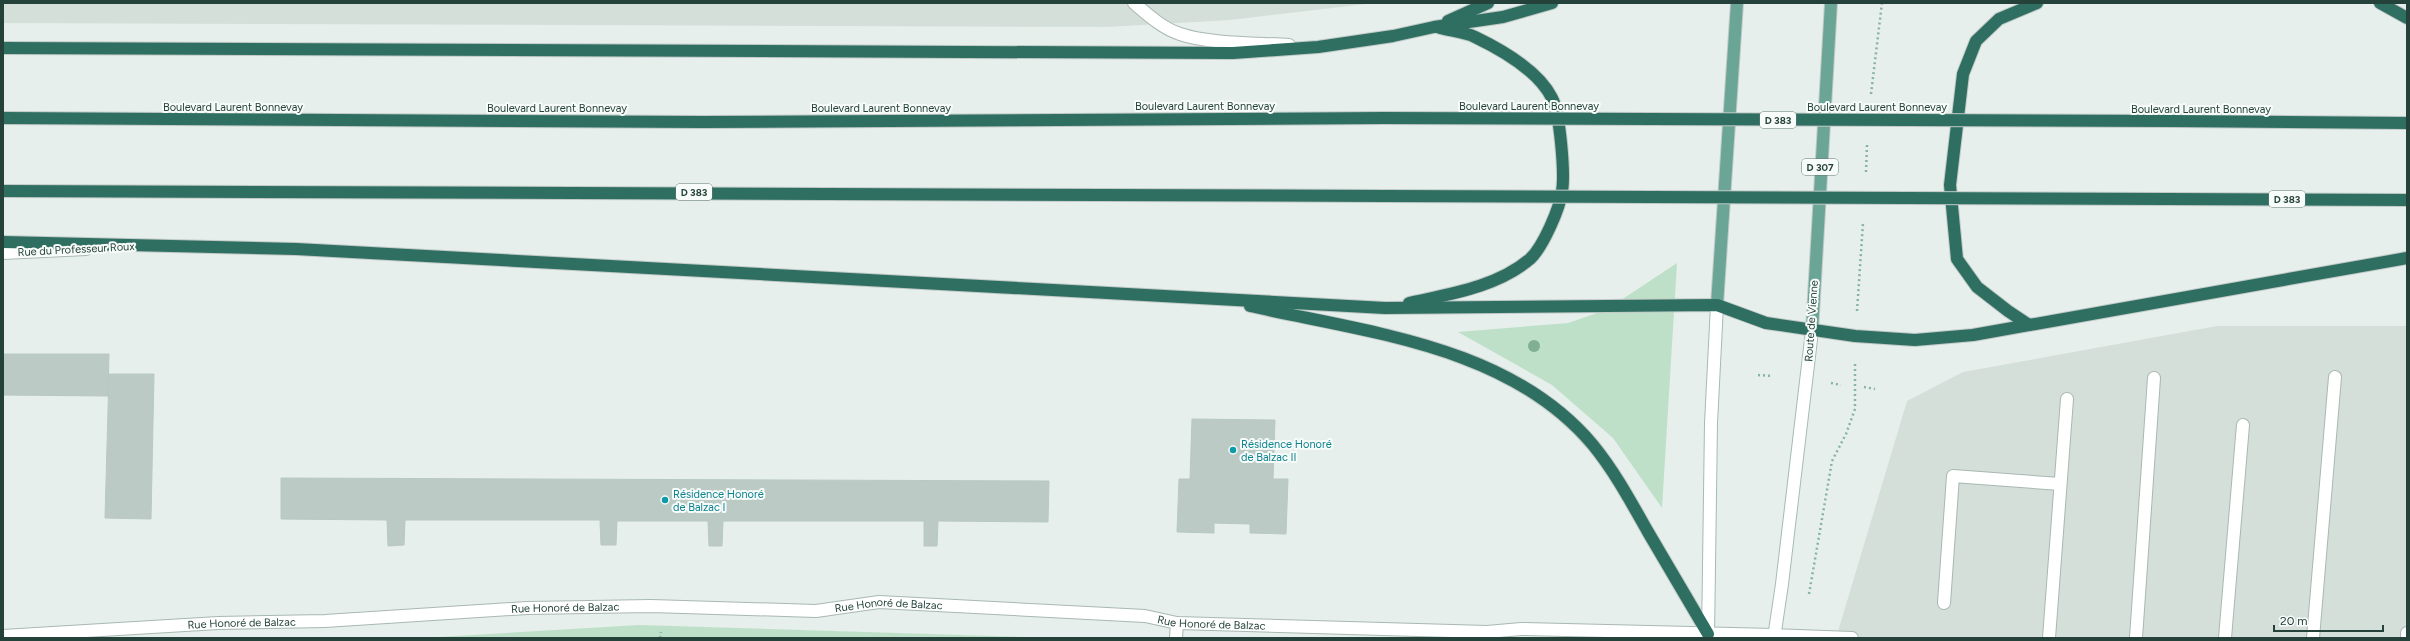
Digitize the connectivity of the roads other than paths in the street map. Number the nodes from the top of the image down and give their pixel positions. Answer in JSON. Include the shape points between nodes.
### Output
{"nodes":[{"id":1,"x":1134,"y":3,"type":"edge"},
{"id":2,"x":1488,"y":3,"type":"edge"},
{"id":3,"x":1552,"y":3,"type":"edge"},
{"id":4,"x":1737,"y":3,"type":"edge"},
{"id":5,"x":1831,"y":3,"type":"edge"},
{"id":6,"x":2037,"y":3,"type":"edge"},
{"id":7,"x":2380,"y":3,"type":"edge"},
{"id":8,"x":2407,"y":18,"type":"edge"},
{"id":9,"x":1434,"y":27,"type":"junction"},
{"id":10,"x":1318,"y":47,"type":"junction"},
{"id":11,"x":3,"y":48,"type":"edge"},
{"id":12,"x":3,"y":118,"type":"edge"},
{"id":13,"x":2407,"y":123,"type":"edge"},
{"id":14,"x":3,"y":191,"type":"edge"},
{"id":15,"x":2407,"y":200,"type":"edge"},
{"id":16,"x":3,"y":242,"type":"edge"},
{"id":17,"x":150,"y":246,"type":"junction"},
{"id":18,"x":3,"y":253,"type":"edge"},
{"id":19,"x":2407,"y":258,"type":"edge"},
{"id":20,"x":1214,"y":298,"type":"junction"},
{"id":21,"x":1717,"y":305,"type":"junction"},
{"id":22,"x":1384,"y":308,"type":"junction"},
{"id":23,"x":2030,"y":325,"type":"junction"},
{"id":24,"x":1812,"y":331,"type":"junction"},
{"id":25,"x":2335,"y":377,"type":"dead end"},
{"id":26,"x":2154,"y":378,"type":"dead end"},
{"id":27,"x":2067,"y":398,"type":"dead end"},
{"id":28,"x":2243,"y":424,"type":"dead end"},
{"id":29,"x":2060,"y":484,"type":"junction"},
{"id":30,"x":1944,"y":603,"type":"dead end"},
{"id":31,"x":1177,"y":623,"type":"junction"},
{"id":32,"x":2407,"y":633,"type":"edge"},
{"id":33,"x":1542,"y":634,"type":"edge"},
{"id":34,"x":3,"y":636,"type":"edge"},
{"id":35,"x":1708,"y":636,"type":"edge"},
{"id":36,"x":1774,"y":637,"type":"edge"},
{"id":37,"x":1176,"y":638,"type":"edge"},
{"id":38,"x":1852,"y":638,"type":"edge"},
{"id":39,"x":2049,"y":638,"type":"edge"},
{"id":40,"x":2136,"y":638,"type":"edge"},
{"id":41,"x":2225,"y":638,"type":"edge"},
{"id":42,"x":2313,"y":638,"type":"edge"},
{"id":43,"x":2407,"y":638,"type":"edge"}],
"edges":[{"from":1,"to":10,"type":"street","via":[[1154,20],[1180,34],[1217,40]]},
{"from":2,"to":9,"type":"highway"},
{"from":3,"to":9,"type":"highway","via":[[1503,17]]},
{"from":4,"to":21,"type":"main road"},
{"from":5,"to":24,"type":"main road","name":"Route de Vienne","number":"D 307"},
{"from":6,"to":23,"type":"highway","via":[[1999,19],[1976,41],[1963,74],[1950,184],[1957,259],[1977,286]]},
{"from":7,"to":8,"type":"highway"},
{"from":9,"to":10,"type":"highway"},
{"from":9,"to":22,"type":"highway","via":[[1474,37],[1516,60],[1536,78],[1553,99],[1562,145],[1562,191],[1546,236],[1531,258],[1511,273],[1463,291]]},
{"from":10,"to":11,"type":"highway","via":[[1233,53],[1148,54]]},
{"from":12,"to":13,"type":"highway","name":"Boulevard Laurent Bonnevay","number":"D 383","bridge":true,"via":[[710,122],[1384,118]]},
{"from":14,"to":15,"type":"highway","number":"D 383","bridge":true},
{"from":16,"to":17,"type":"highway"},
{"from":17,"to":18,"type":"street","name":"Rue du Professeur Roux"},
{"from":17,"to":20,"type":"highway","via":[[296,249]]},
{"from":19,"to":23,"type":"highway"},
{"from":20,"to":22,"type":"highway"},
{"from":20,"to":35,"type":"highway","via":[[1421,344],[1482,364],[1516,381],[1550,403],[1593,446],[1622,484]]},
{"from":21,"to":22,"type":"highway"},
{"from":21,"to":24,"type":"highway","via":[[1766,323]]},
{"from":21,"to":35,"type":"street","via":[[1711,423]]},
{"from":23,"to":24,"type":"highway","via":[[1973,335],[1915,340]]},
{"from":24,"to":36,"type":"street","name":"Route de Vienne"},
{"from":25,"to":42,"type":"street"},
{"from":26,"to":40,"type":"street"},
{"from":27,"to":29,"type":"street"},
{"from":28,"to":41,"type":"street"},
{"from":29,"to":30,"type":"street","via":[[1953,476]]},
{"from":29,"to":39,"type":"street"},
{"from":31,"to":33,"type":"street","name":"Rue Honoré de Balzac","via":[[1487,632],[1521,629]]},
{"from":31,"to":34,"type":"street","name":"Rue Honoré de Balzac","via":[[1145,616],[879,602],[816,611],[651,606],[527,608],[325,621],[218,623]]},
{"from":31,"to":37,"type":"street"},
{"from":32,"to":43,"type":"street"},
{"from":33,"to":35,"type":"street","name":"Rue Honoré de Balzac"},
{"from":35,"to":36,"type":"street","name":"Rue Honoré de Balzac"},
{"from":36,"to":38,"type":"street","name":"Rue Honoré de Balzac"}]}
